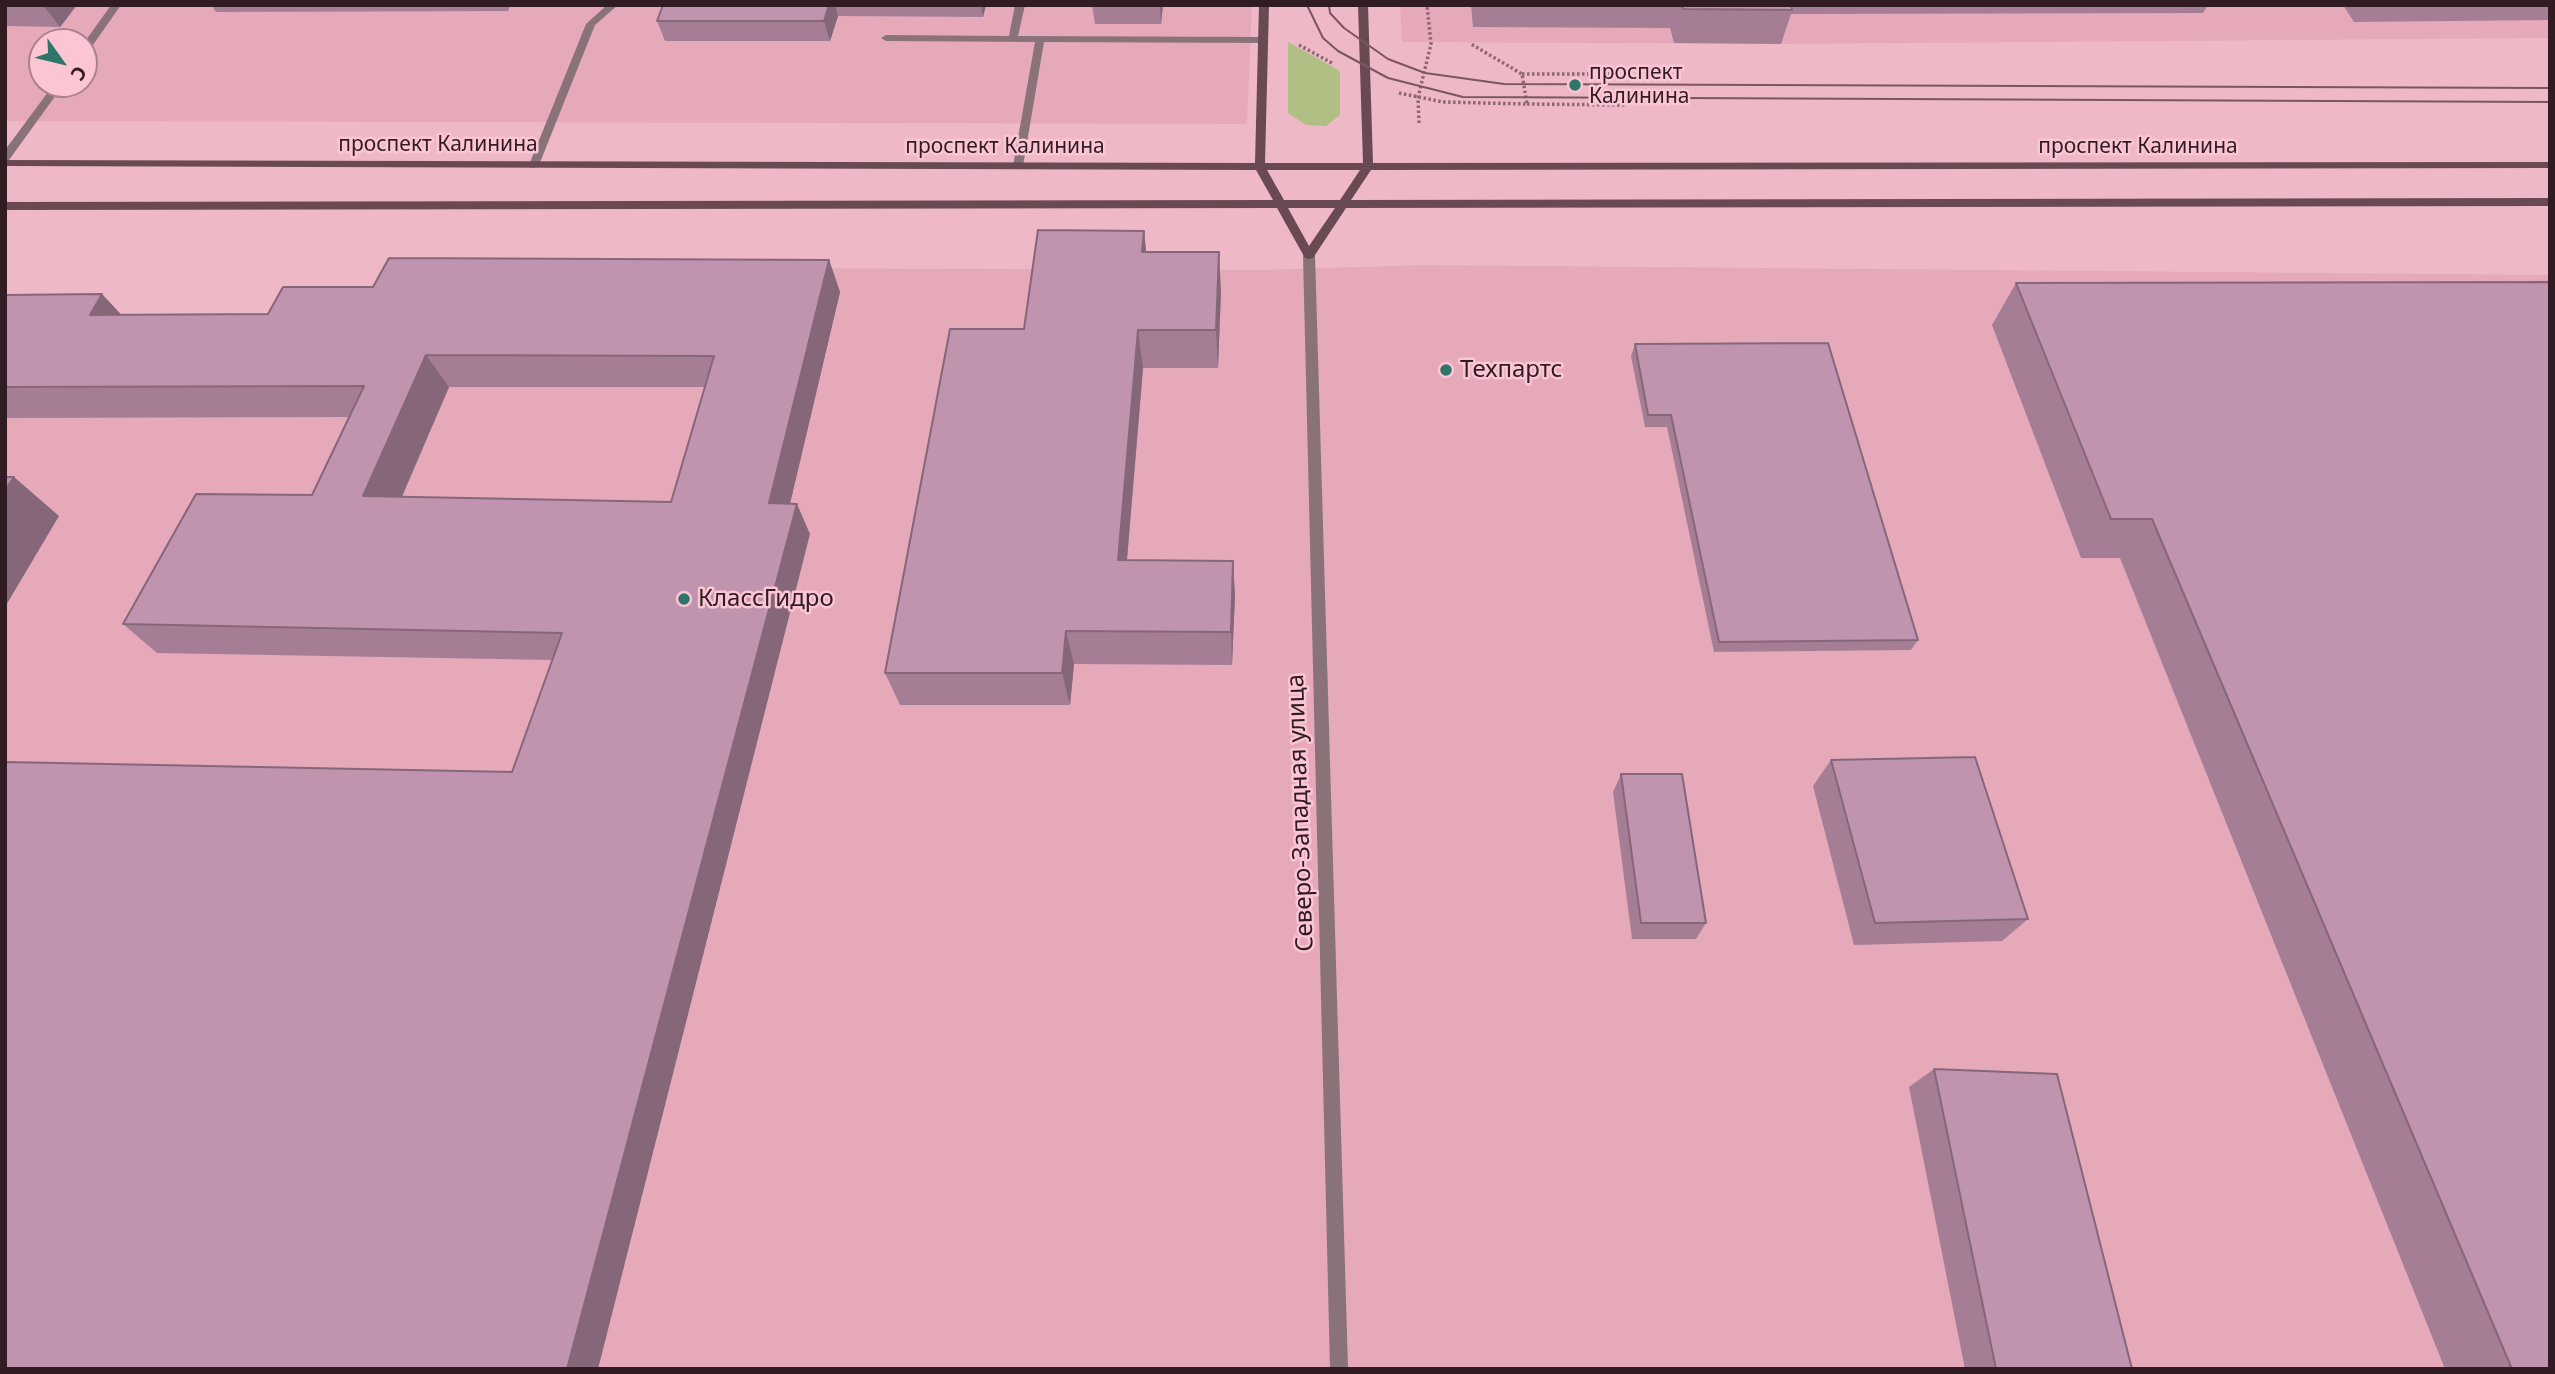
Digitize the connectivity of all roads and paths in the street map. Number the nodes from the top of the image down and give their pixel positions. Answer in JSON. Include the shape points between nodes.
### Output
{"nodes":[{"id":1,"x":116,"y":5,"type":"edge"},
{"id":2,"x":613,"y":5,"type":"edge"},
{"id":3,"x":1020,"y":5,"type":"edge"},
{"id":4,"x":1264,"y":5,"type":"edge"},
{"id":5,"x":1363,"y":5,"type":"edge"},
{"id":6,"x":1427,"y":5,"type":"edge"},
{"id":7,"x":98,"y":30,"type":"edge"},
{"id":8,"x":887,"y":38,"type":"dead end"},
{"id":9,"x":1013,"y":38,"type":"junction"},
{"id":10,"x":1040,"y":38,"type":"junction"},
{"id":11,"x":1263,"y":40,"type":"junction"},
{"id":12,"x":1471,"y":44,"type":"dead end"},
{"id":13,"x":1298,"y":45,"type":"dead end"},
{"id":14,"x":1336,"y":65,"type":"dead end"},
{"id":15,"x":1522,"y":74,"type":"junction"},
{"id":16,"x":1620,"y":74,"type":"dead end"},
{"id":17,"x":1399,"y":93,"type":"dead end"},
{"id":18,"x":49,"y":98,"type":"edge"},
{"id":19,"x":1418,"y":98,"type":"junction"},
{"id":20,"x":1527,"y":104,"type":"junction"},
{"id":21,"x":1626,"y":105,"type":"dead end"},
{"id":22,"x":1419,"y":124,"type":"dead end"},
{"id":23,"x":5,"y":160,"type":"edge"},
{"id":24,"x":534,"y":165,"type":"junction"},
{"id":25,"x":2550,"y":165,"type":"edge"},
{"id":26,"x":1018,"y":166,"type":"junction"},
{"id":27,"x":1260,"y":167,"type":"junction"},
{"id":28,"x":1367,"y":167,"type":"junction"},
{"id":29,"x":2550,"y":202,"type":"edge"},
{"id":30,"x":1343,"y":205,"type":"junction"},
{"id":31,"x":5,"y":206,"type":"edge"},
{"id":32,"x":1282,"y":206,"type":"junction"},
{"id":33,"x":1308,"y":256,"type":"junction"},
{"id":34,"x":1339,"y":1369,"type":"edge"}],
"edges":[{"from":1,"to":7,"type":"street"},
{"from":2,"to":24,"type":"street","via":[[591,24]]},
{"from":3,"to":9,"type":"street"},
{"from":4,"to":11,"type":"main road"},
{"from":5,"to":28,"type":"main road"},
{"from":6,"to":19,"type":"path","via":[[1431,44]]},
{"from":8,"to":9,"type":"street"},
{"from":9,"to":10,"type":"street"},
{"from":10,"to":11,"type":"street"},
{"from":10,"to":26,"type":"street"},
{"from":11,"to":27,"type":"main road"},
{"from":12,"to":15,"type":"path"},
{"from":13,"to":14,"type":"path"},
{"from":15,"to":16,"type":"path"},
{"from":15,"to":20,"type":"path"},
{"from":17,"to":19,"type":"path"},
{"from":18,"to":23,"type":"street"},
{"from":19,"to":20,"type":"path"},
{"from":19,"to":22,"type":"path"},
{"from":20,"to":21,"type":"path"},
{"from":23,"to":24,"type":"main road","name":"проспект Калинина"},
{"from":24,"to":26,"type":"main road","name":"проспект Калинина"},
{"from":25,"to":28,"type":"main road","name":"проспект Калинина"},
{"from":26,"to":27,"type":"main road","name":"проспект Калинина"},
{"from":27,"to":28,"type":"main road","name":"проспект Калинина"},
{"from":27,"to":32,"type":"main road"},
{"from":28,"to":30,"type":"main road"},
{"from":29,"to":30,"type":"main road"},
{"from":30,"to":32,"type":"main road"},
{"from":30,"to":33,"type":"main road"},
{"from":31,"to":32,"type":"main road"},
{"from":32,"to":33,"type":"main road"},
{"from":33,"to":34,"type":"street","name":"Северо-Западная улица"}]}
